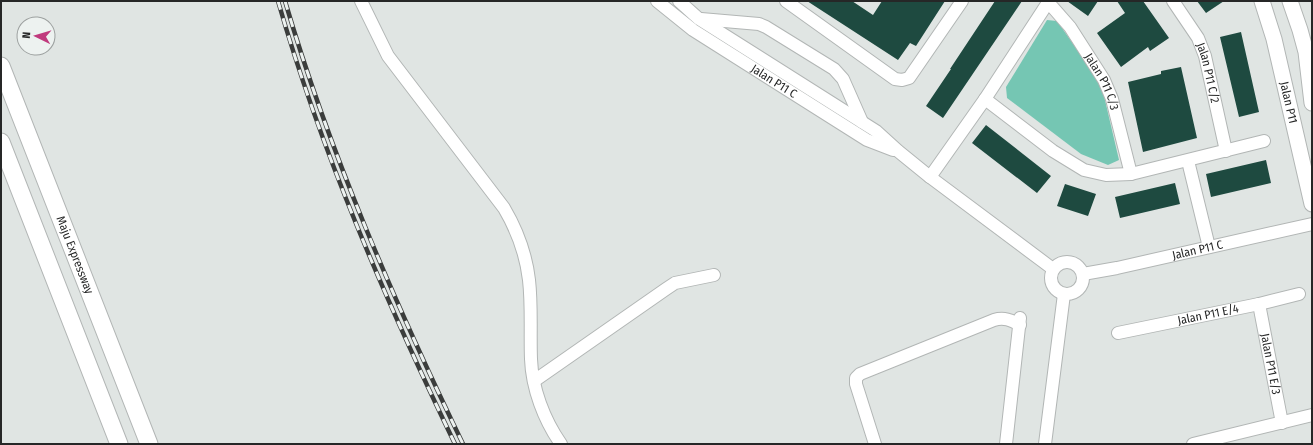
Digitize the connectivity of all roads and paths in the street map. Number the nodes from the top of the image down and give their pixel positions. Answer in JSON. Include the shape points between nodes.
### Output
{"nodes":[{"id":1,"x":361,"y":1,"type":"edge"},
{"id":2,"x":657,"y":1,"type":"edge"},
{"id":3,"x":679,"y":1,"type":"edge"},
{"id":4,"x":786,"y":1,"type":"edge"},
{"id":5,"x":962,"y":1,"type":"edge"},
{"id":6,"x":1173,"y":1,"type":"edge"},
{"id":7,"x":1262,"y":1,"type":"edge"},
{"id":8,"x":1290,"y":1,"type":"edge"},
{"id":9,"x":1049,"y":2,"type":"edge"},
{"id":10,"x":699,"y":19,"type":"junction"},
{"id":11,"x":1,"y":66,"type":"edge"},
{"id":12,"x":985,"y":99,"type":"junction"},
{"id":13,"x":1312,"y":103,"type":"edge"},
{"id":14,"x":862,"y":122,"type":"junction"},
{"id":15,"x":1,"y":142,"type":"edge"},
{"id":16,"x":1264,"y":142,"type":"dead end"},
{"id":17,"x":898,"y":151,"type":"junction"},
{"id":18,"x":1226,"y":151,"type":"junction"},
{"id":19,"x":1188,"y":161,"type":"junction"},
{"id":20,"x":1131,"y":174,"type":"junction"},
{"id":21,"x":930,"y":177,"type":"junction"},
{"id":22,"x":1312,"y":204,"type":"edge"},
{"id":23,"x":1312,"y":224,"type":"edge"},
{"id":24,"x":1209,"y":247,"type":"junction"},
{"id":25,"x":1054,"y":269,"type":"junction"},
{"id":26,"x":1083,"y":274,"type":"junction"},
{"id":27,"x":714,"y":275,"type":"dead end"},
{"id":28,"x":1064,"y":294,"type":"junction"},
{"id":29,"x":1299,"y":294,"type":"dead end"},
{"id":30,"x":1259,"y":304,"type":"junction"},
{"id":31,"x":1118,"y":333,"type":"dead end"},
{"id":32,"x":534,"y":381,"type":"junction"},
{"id":33,"x":1312,"y":416,"type":"edge"},
{"id":34,"x":1282,"y":423,"type":"junction"},
{"id":35,"x":119,"y":444,"type":"edge"},
{"id":36,"x":149,"y":444,"type":"edge"},
{"id":37,"x":560,"y":444,"type":"edge"},
{"id":38,"x":875,"y":444,"type":"edge"},
{"id":39,"x":1006,"y":444,"type":"edge"},
{"id":40,"x":1045,"y":444,"type":"edge"},
{"id":41,"x":1193,"y":444,"type":"edge"}],
"edges":[{"from":1,"to":32,"type":"street","via":[[388,56],[512,222],[529,280],[531,361]]},
{"from":2,"to":17,"type":"street","name":"Jalan P11 C","via":[[693,30],[867,140]]},
{"from":3,"to":10,"type":"street","name":"Jalan P11 C"},
{"from":4,"to":5,"type":"street","via":[[895,79],[902,80],[909,78]]},
{"from":6,"to":18,"type":"street","name":"Jalan P11 C/2","via":[[1198,38]]},
{"from":7,"to":22,"type":"main road","name":"Jalan P11","via":[[1274,39]]},
{"from":8,"to":13,"type":"main road","name":"Jalan P11","via":[[1306,52]]},
{"from":9,"to":12,"type":"street"},
{"from":9,"to":20,"type":"street","name":"Jalan P11 C/3","via":[[1070,27],[1104,80],[1112,99]]},
{"from":10,"to":14,"type":"street","name":"Jalan P11 C"},
{"from":10,"to":14,"type":"street","via":[[759,24],[834,69],[843,79]]},
{"from":11,"to":36,"type":"highway","name":"Maju Expressway"},
{"from":12,"to":20,"type":"street","via":[[1053,151],[1084,170],[1106,175]]},
{"from":12,"to":21,"type":"street"},
{"from":14,"to":17,"type":"street","name":"Jalan P11 C"},
{"from":15,"to":35,"type":"highway"},
{"from":16,"to":18,"type":"street"},
{"from":17,"to":21,"type":"street","name":"Jalan P11 C"},
{"from":18,"to":19,"type":"street"},
{"from":19,"to":20,"type":"street"},
{"from":19,"to":24,"type":"street"},
{"from":21,"to":25,"type":"street","name":"Jalan P11 C"},
{"from":23,"to":24,"type":"street","name":"Jalan P11 C"},
{"from":24,"to":26,"type":"street","name":"Jalan P11 C"},
{"from":25,"to":26,"type":"street","via":[[1060,263],[1070,262],[1079,267]]},
{"from":25,"to":28,"type":"street","via":[[1051,275],[1053,285]]},
{"from":26,"to":28,"type":"street","via":[[1083,281],[1078,290]]},
{"from":27,"to":32,"type":"street","via":[[675,283],[666,288]]},
{"from":28,"to":40,"type":"street"},
{"from":29,"to":30,"type":"street","name":"Jalan P11 E/4"},
{"from":30,"to":31,"type":"street","name":"Jalan P11 E/4"},
{"from":30,"to":34,"type":"street","name":"Jalan P11 E/3"},
{"from":32,"to":37,"type":"street","via":[[543,411]]},
{"from":33,"to":34,"type":"street"},
{"from":34,"to":41,"type":"street"},
{"from":38,"to":39,"type":"street","via":[[856,378],[860,374],[1001,318],[1020,321]]}]}
